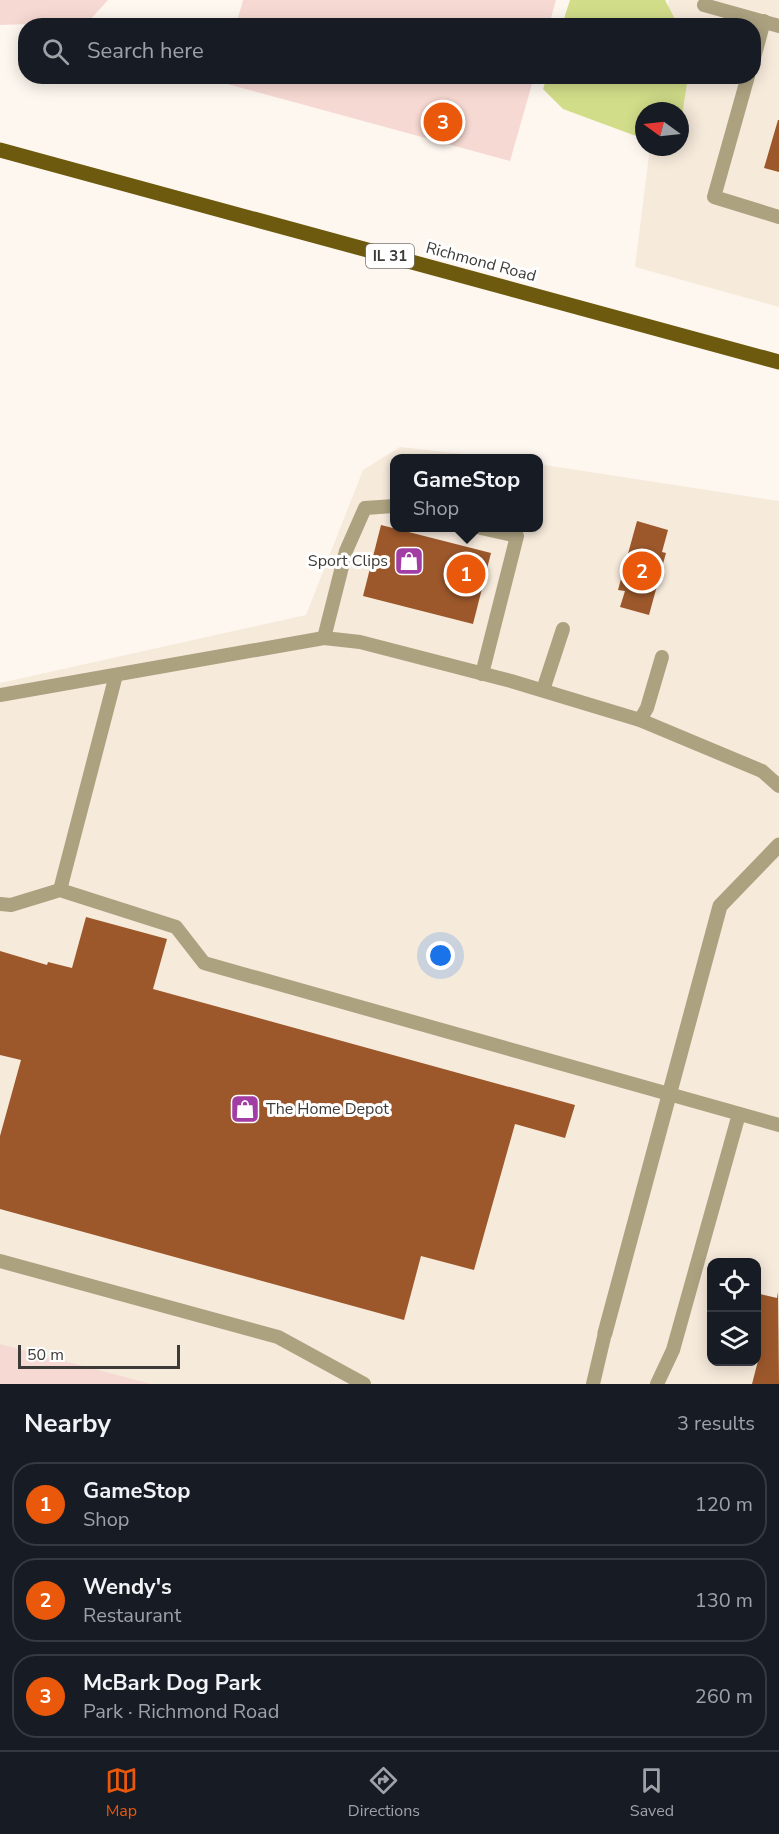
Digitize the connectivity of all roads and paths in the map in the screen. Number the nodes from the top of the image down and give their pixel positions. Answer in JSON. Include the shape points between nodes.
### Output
{"nodes":[{"id":1,"x":704,"y":5,"type":"dead end"},
{"id":2,"x":753,"y":18,"type":"edge"},
{"id":3,"x":761,"y":20,"type":"edge"},
{"id":4,"x":764,"y":21,"type":"junction"},
{"id":5,"x":779,"y":26,"type":"edge"},
{"id":6,"x":761,"y":31,"type":"edge"},
{"id":7,"x":746,"y":84,"type":"edge"},
{"id":8,"x":0,"y":150,"type":"edge"},
{"id":9,"x":779,"y":217,"type":"edge"},
{"id":10,"x":779,"y":362,"type":"edge"},
{"id":11,"x":390,"y":507,"type":"edge"},
{"id":12,"x":497,"y":532,"type":"edge"},
{"id":13,"x":563,"y":629,"type":"dead end"},
{"id":14,"x":324,"y":638,"type":"junction"},
{"id":15,"x":662,"y":657,"type":"dead end"},
{"id":16,"x":482,"y":674,"type":"junction"},
{"id":17,"x":116,"y":675,"type":"junction"},
{"id":18,"x":543,"y":690,"type":"junction"},
{"id":19,"x":0,"y":695,"type":"edge"},
{"id":20,"x":640,"y":720,"type":"junction"},
{"id":21,"x":779,"y":786,"type":"edge"},
{"id":22,"x":779,"y":844,"type":"edge"},
{"id":23,"x":60,"y":890,"type":"junction"},
{"id":24,"x":0,"y":904,"type":"edge"},
{"id":25,"x":670,"y":1094,"type":"junction"},
{"id":26,"x":739,"y":1114,"type":"junction"},
{"id":27,"x":779,"y":1125,"type":"edge"},
{"id":28,"x":0,"y":1261,"type":"edge"},
{"id":29,"x":605,"y":1333,"type":"joint"},
{"id":30,"x":364,"y":1384,"type":"edge"},
{"id":31,"x":593,"y":1384,"type":"edge"},
{"id":32,"x":657,"y":1384,"type":"edge"}],
"edges":[{"from":1,"to":2,"type":"lane"},
{"from":3,"to":4,"type":"lane"},
{"from":4,"to":5,"type":"lane"},
{"from":4,"to":6,"type":"lane"},
{"from":7,"to":9,"type":"lane","via":[[714,197]]},
{"from":8,"to":10,"type":"main road","name":"Richmond Road","number":"IL 31"},
{"from":11,"to":14,"type":"lane","via":[[365,508],[346,550]]},
{"from":12,"to":16,"type":"lane","via":[[517,537]]},
{"from":13,"to":18,"type":"lane"},
{"from":14,"to":16,"type":"lane","via":[[360,642]]},
{"from":14,"to":17,"type":"lane"},
{"from":15,"to":20,"type":"lane"},
{"from":16,"to":18,"type":"lane"},
{"from":17,"to":19,"type":"lane"},
{"from":17,"to":23,"type":"lane"},
{"from":18,"to":20,"type":"lane"},
{"from":20,"to":21,"type":"lane","via":[[762,771]]},
{"from":22,"to":25,"type":"street","via":[[720,906]]},
{"from":23,"to":24,"type":"lane","via":[[11,906]]},
{"from":23,"to":25,"type":"lane","via":[[176,927],[204,963]]},
{"from":25,"to":26,"type":"lane"},
{"from":25,"to":29,"type":"street"},
{"from":26,"to":27,"type":"lane"},
{"from":26,"to":32,"type":"lane","via":[[673,1350]]},
{"from":28,"to":30,"type":"lane","via":[[278,1337]]},
{"from":29,"to":31,"type":"lane"}]}
